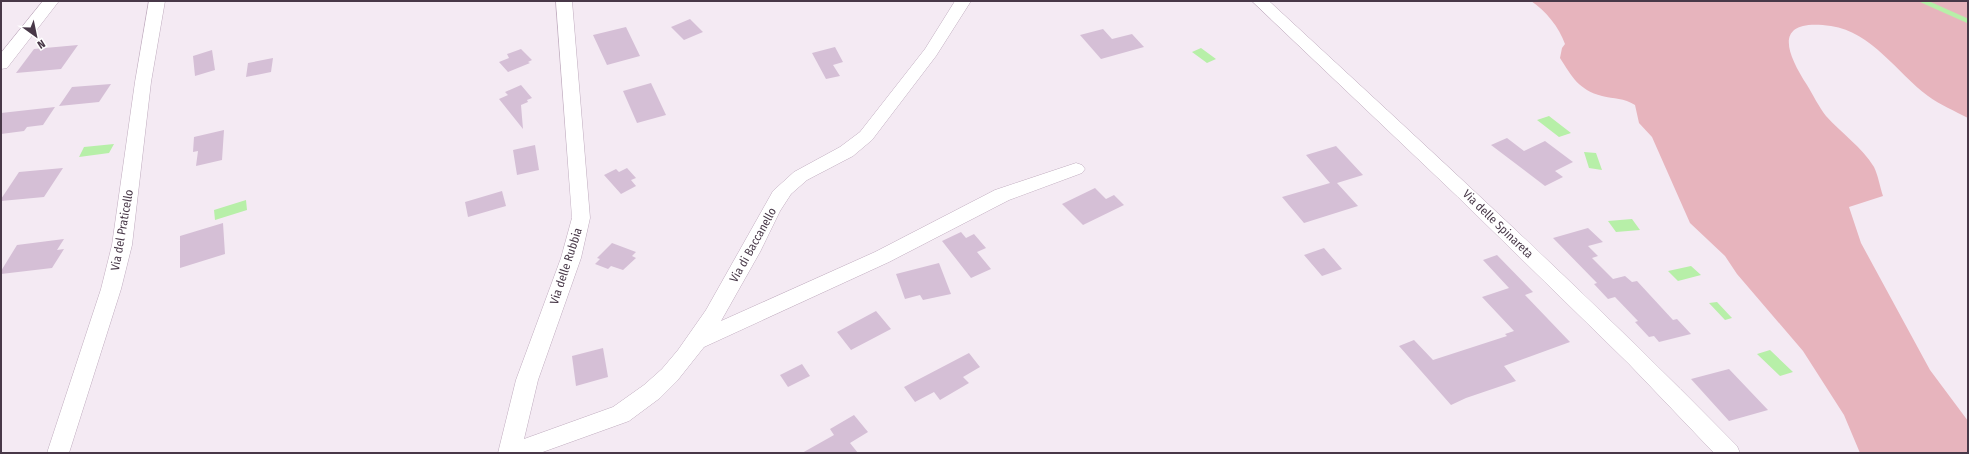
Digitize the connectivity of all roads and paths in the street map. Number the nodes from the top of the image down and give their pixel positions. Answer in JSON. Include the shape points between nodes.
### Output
{"nodes":[{"id":1,"x":51,"y":1,"type":"edge"},
{"id":2,"x":157,"y":1,"type":"edge"},
{"id":3,"x":564,"y":1,"type":"edge"},
{"id":4,"x":963,"y":1,"type":"edge"},
{"id":5,"x":1260,"y":1,"type":"edge"},
{"id":6,"x":1,"y":64,"type":"edge"},
{"id":7,"x":1076,"y":169,"type":"dead end"},
{"id":8,"x":696,"y":341,"type":"junction"},
{"id":9,"x":58,"y":453,"type":"edge"},
{"id":10,"x":509,"y":453,"type":"edge"},
{"id":11,"x":518,"y":453,"type":"edge"},
{"id":12,"x":1729,"y":453,"type":"edge"}],
"edges":[{"from":1,"to":6,"type":"street"},
{"from":2,"to":9,"type":"street","name":"Via del Praticello","via":[[143,82],[122,245],[111,289]]},
{"from":3,"to":10,"type":"street","name":"Via delle Rubbia","via":[[581,218],[571,258],[527,380]]},
{"from":4,"to":8,"type":"street","name":"Via di Baccanello","via":[[926,60],[870,132],[846,152],[801,177],[783,192]]},
{"from":5,"to":12,"type":"street","name":"Via delle Spinareta","via":[[1465,192],[1637,358]]},
{"from":7,"to":8,"type":"street","via":[[991,200],[882,258]]},
{"from":8,"to":11,"type":"street","name":"Via di Baccanello","via":[[669,375],[632,407],[610,419],[537,443]]}]}
